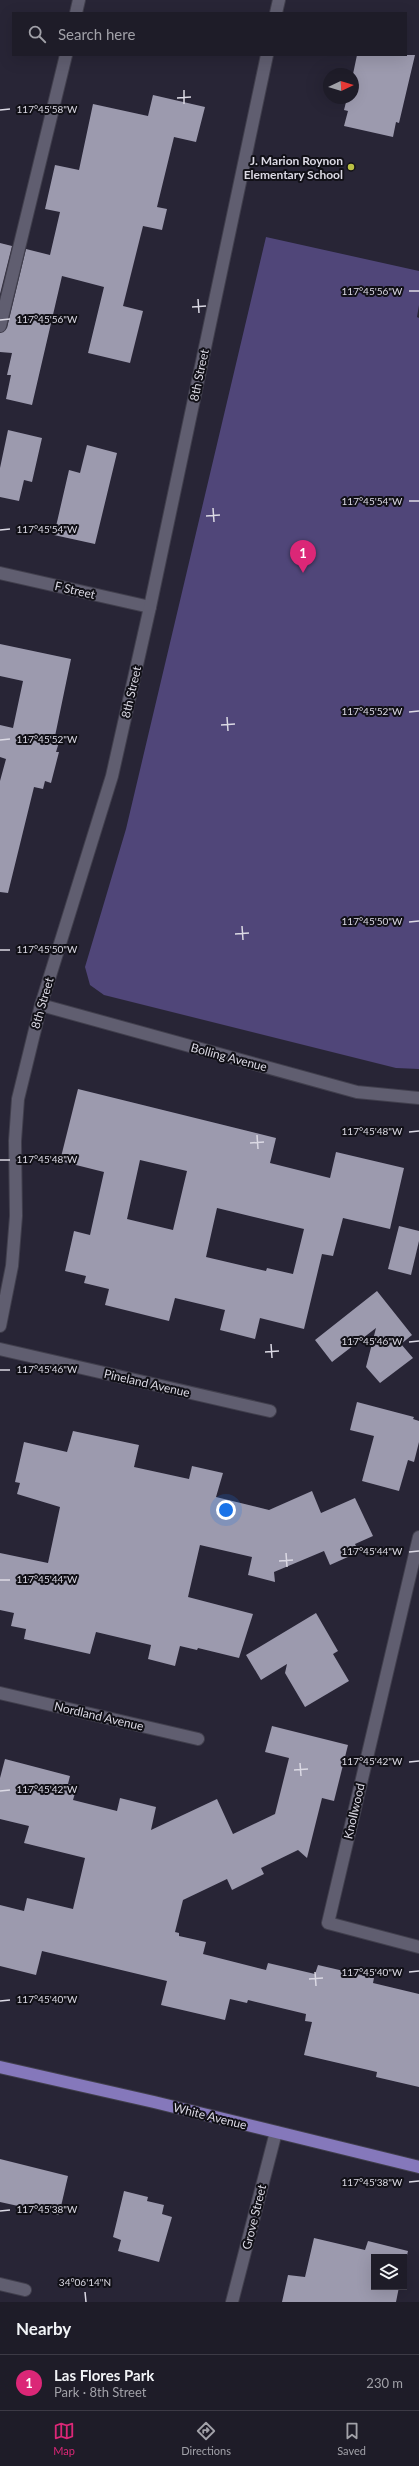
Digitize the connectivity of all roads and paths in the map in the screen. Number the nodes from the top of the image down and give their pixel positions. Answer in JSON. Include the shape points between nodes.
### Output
{"nodes":[{"id":1,"x":79,"y":0,"type":"edge"},
{"id":2,"x":279,"y":0,"type":"edge"},
{"id":3,"x":76,"y":12,"type":"edge"},
{"id":4,"x":276,"y":12,"type":"edge"},
{"id":5,"x":66,"y":56,"type":"edge"},
{"id":6,"x":267,"y":56,"type":"edge"},
{"id":7,"x":0,"y":326,"type":"edge"},
{"id":8,"x":0,"y":573,"type":"edge"},
{"id":9,"x":150,"y":607,"type":"junction"},
{"id":10,"x":41,"y":1005,"type":"junction"},
{"id":11,"x":419,"y":1098,"type":"edge"},
{"id":12,"x":0,"y":1326,"type":"edge"},
{"id":13,"x":0,"y":1348,"type":"edge"},
{"id":14,"x":270,"y":1411,"type":"dead end"},
{"id":15,"x":419,"y":1537,"type":"edge"},
{"id":16,"x":0,"y":1693,"type":"edge"},
{"id":17,"x":198,"y":1740,"type":"dead end"},
{"id":18,"x":419,"y":1948,"type":"edge"},
{"id":19,"x":0,"y":2067,"type":"edge"},
{"id":20,"x":276,"y":2132,"type":"junction"},
{"id":21,"x":419,"y":2168,"type":"edge"},
{"id":22,"x":0,"y":2284,"type":"edge"},
{"id":23,"x":25,"y":2290,"type":"dead end"},
{"id":24,"x":232,"y":2302,"type":"edge"}],
"edges":[{"from":1,"to":3,"type":"street"},
{"from":2,"to":4,"type":"street"},
{"from":5,"to":7,"type":"street"},
{"from":6,"to":9,"type":"street","name":"8th Street"},
{"from":8,"to":9,"type":"street","name":"F Street"},
{"from":9,"to":10,"type":"street","name":"8th Street","via":[[112,776]]},
{"from":10,"to":11,"type":"street","name":"Bolling Avenue","via":[[357,1092]]},
{"from":10,"to":12,"type":"street","name":"8th Street","via":[[18,1100],[15,1141],[16,1216],[12,1266]]},
{"from":13,"to":14,"type":"street","name":"Pineland Avenue"},
{"from":15,"to":18,"type":"street","name":"Knollwood","via":[[328,1922]]},
{"from":16,"to":17,"type":"street","name":"Nordland Avenue"},
{"from":19,"to":20,"type":"main road","name":"White Avenue"},
{"from":20,"to":21,"type":"main road","name":"White Avenue"},
{"from":20,"to":24,"type":"street","name":"Grove Street"},
{"from":22,"to":23,"type":"street"}]}
